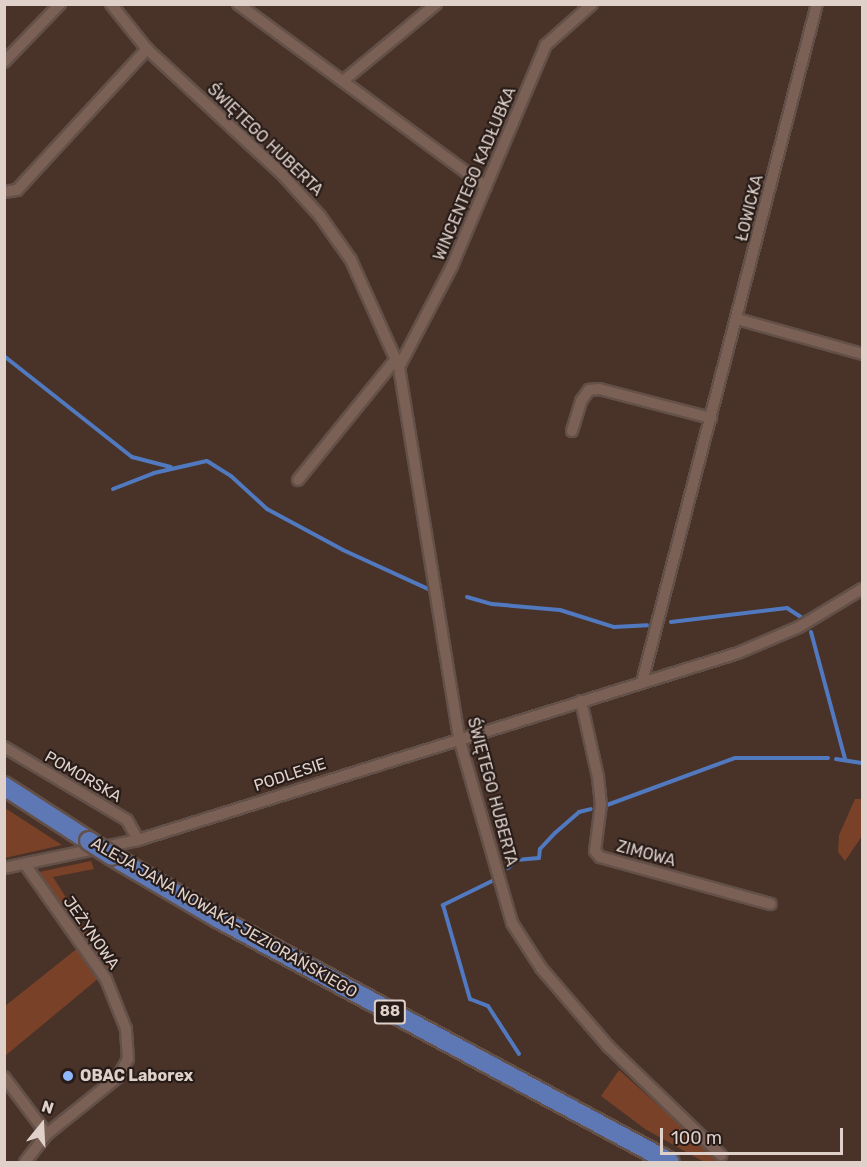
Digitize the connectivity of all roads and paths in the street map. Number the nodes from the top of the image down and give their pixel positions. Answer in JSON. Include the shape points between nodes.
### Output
{"nodes":[{"id":1,"x":60,"y":4,"type":"edge"},
{"id":2,"x":111,"y":4,"type":"edge"},
{"id":3,"x":238,"y":4,"type":"edge"},
{"id":4,"x":436,"y":4,"type":"edge"},
{"id":5,"x":592,"y":4,"type":"edge"},
{"id":6,"x":817,"y":4,"type":"edge"},
{"id":7,"x":147,"y":50,"type":"junction"},
{"id":8,"x":4,"y":62,"type":"edge"},
{"id":9,"x":343,"y":81,"type":"junction"},
{"id":10,"x":486,"y":187,"type":"junction"},
{"id":11,"x":4,"y":192,"type":"edge"},
{"id":12,"x":737,"y":319,"type":"junction"},
{"id":13,"x":862,"y":354,"type":"edge"},
{"id":14,"x":398,"y":363,"type":"junction"},
{"id":15,"x":711,"y":418,"type":"junction"},
{"id":16,"x":572,"y":432,"type":"dead end"},
{"id":17,"x":298,"y":480,"type":"dead end"},
{"id":18,"x":862,"y":589,"type":"edge"},
{"id":19,"x":642,"y":682,"type":"junction"},
{"id":20,"x":581,"y":701,"type":"junction"},
{"id":21,"x":459,"y":738,"type":"junction"},
{"id":22,"x":4,"y":747,"type":"edge"},
{"id":23,"x":4,"y":786,"type":"edge"},
{"id":24,"x":138,"y":840,"type":"junction"},
{"id":25,"x":25,"y":864,"type":"junction"},
{"id":26,"x":4,"y":868,"type":"edge"},
{"id":27,"x":771,"y":904,"type":"dead end"},
{"id":28,"x":4,"y":1077,"type":"edge"},
{"id":29,"x":47,"y":1134,"type":"junction"},
{"id":30,"x":721,"y":1155,"type":"dead end"},
{"id":31,"x":25,"y":1162,"type":"edge"},
{"id":32,"x":670,"y":1162,"type":"edge"}],
"edges":[{"from":1,"to":8,"type":"street"},
{"from":2,"to":7,"type":"street","name":"ŚWIĘTEGO HUBERTA"},
{"from":3,"to":9,"type":"street"},
{"from":4,"to":9,"type":"street"},
{"from":5,"to":10,"type":"street","name":"WINCENTEGO KADŁUBKA","via":[[546,45]]},
{"from":6,"to":12,"type":"street","name":"ŁOWICKA"},
{"from":7,"to":11,"type":"street","via":[[17,190],[11,194]]},
{"from":7,"to":14,"type":"street","name":"ŚWIĘTEGO HUBERTA","via":[[243,136],[320,216],[351,260]]},
{"from":9,"to":10,"type":"street"},
{"from":10,"to":14,"type":"street","name":"WINCENTEGO KADŁUBKA","via":[[447,276]]},
{"from":12,"to":13,"type":"street"},
{"from":12,"to":15,"type":"street","name":"ŁOWICKA"},
{"from":14,"to":17,"type":"street"},
{"from":14,"to":21,"type":"street","name":"ŚWIĘTEGO HUBERTA"},
{"from":15,"to":16,"type":"street","via":[[599,389],[589,390],[581,401]]},
{"from":15,"to":19,"type":"street","name":"ŁOWICKA"},
{"from":18,"to":19,"type":"street","name":"PODLESIE","via":[[799,627],[738,653]]},
{"from":19,"to":20,"type":"street","name":"PODLESIE"},
{"from":20,"to":21,"type":"street","name":"PODLESIE"},
{"from":20,"to":27,"type":"street","name":"ZIMOWA","via":[[601,804],[594,851],[600,857]]},
{"from":21,"to":24,"type":"street","name":"PODLESIE"},
{"from":21,"to":30,"type":"street","name":"ŚWIĘTEGO HUBERTA","via":[[512,923],[526,948],[609,1047]]},
{"from":22,"to":24,"type":"street","name":"POMORSKA","via":[[127,820]]},
{"from":23,"to":32,"type":"main road","name":"ALEJA JANA NOWAKA-JEZIORAŃSKIEGO","number":"88","bridge":true,"via":[[112,856],[261,942]]},
{"from":24,"to":25,"type":"street","name":"PODLESIE"},
{"from":25,"to":26,"type":"street","name":"PODLESIE"},
{"from":25,"to":29,"type":"street","name":"JEŻYNOWA","via":[[106,979],[126,1029],[128,1059],[118,1077]]},
{"from":28,"to":29,"type":"street"},
{"from":29,"to":31,"type":"street"}]}
